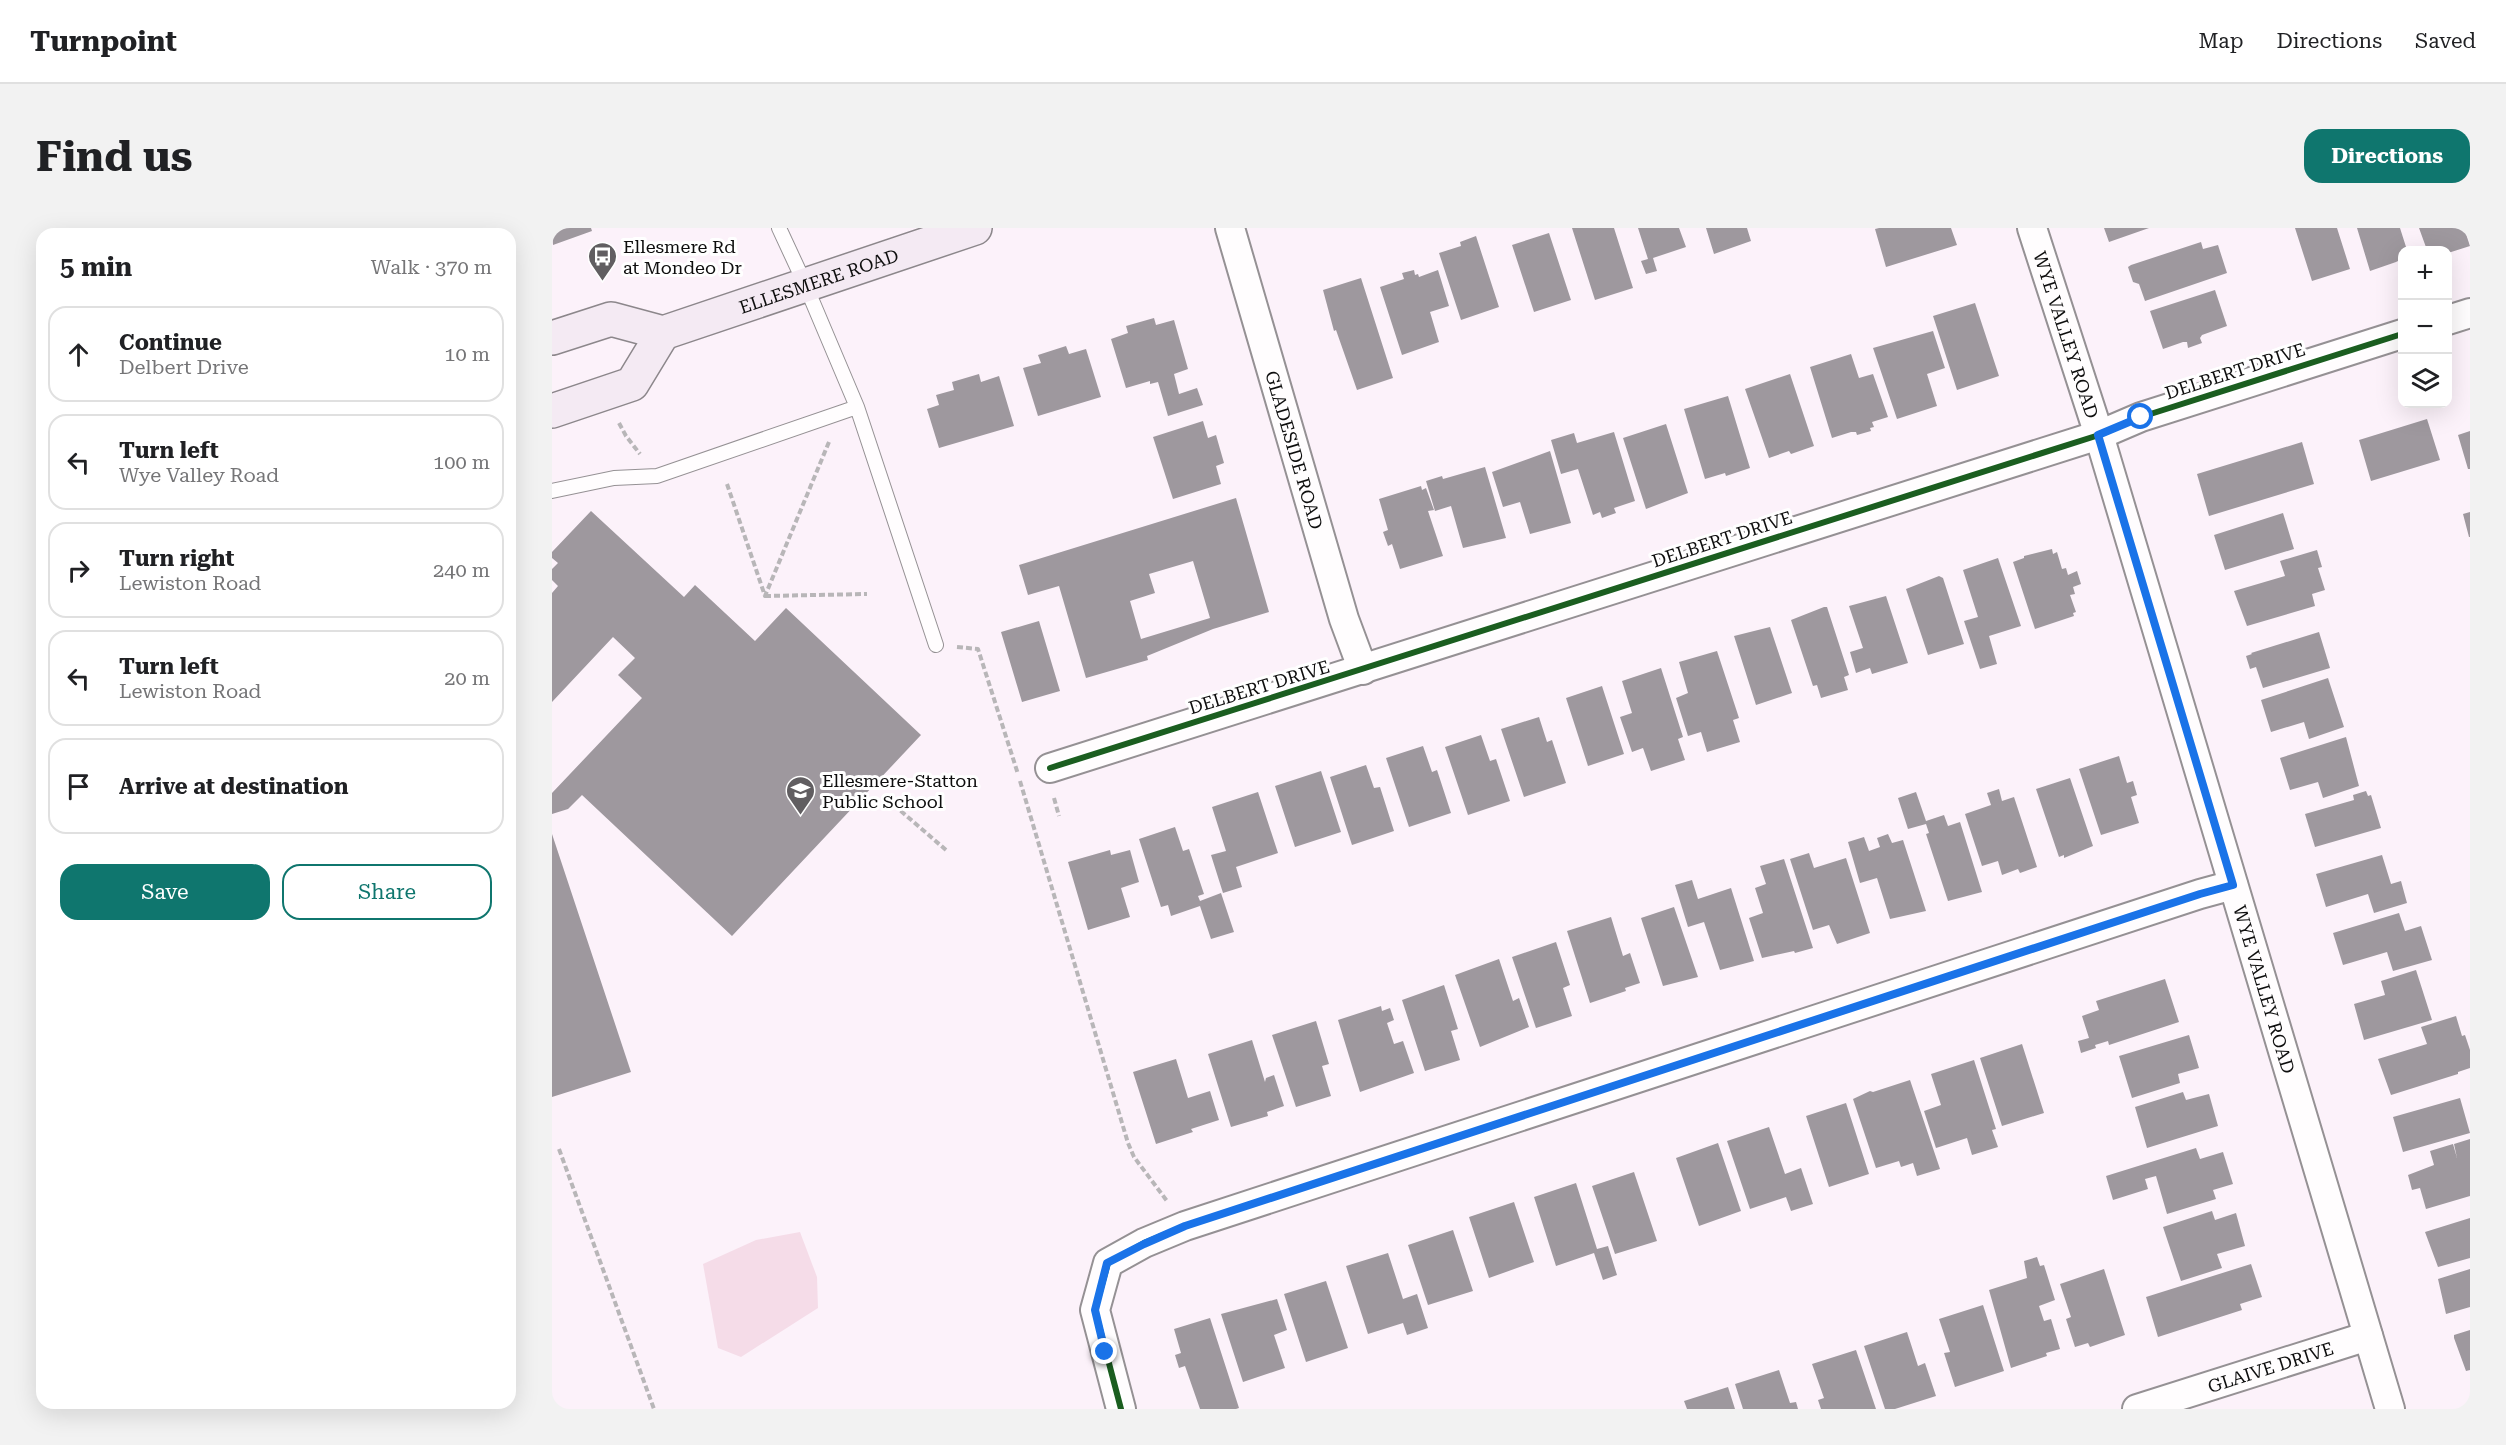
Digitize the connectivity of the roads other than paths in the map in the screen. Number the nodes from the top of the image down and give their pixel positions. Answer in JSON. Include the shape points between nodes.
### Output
{"nodes":[{"id":1,"x":779,"y":228,"type":"edge"},
{"id":2,"x":972,"y":228,"type":"edge"},
{"id":3,"x":1230,"y":228,"type":"edge"},
{"id":4,"x":2032,"y":228,"type":"edge"},
{"id":5,"x":806,"y":284,"type":"junction"},
{"id":6,"x":2470,"y":313,"type":"edge"},
{"id":7,"x":2452,"y":319,"type":"edge"},
{"id":8,"x":663,"y":333,"type":"junction"},
{"id":9,"x":2398,"y":336,"type":"edge"},
{"id":10,"x":552,"y":338,"type":"edge"},
{"id":11,"x":856,"y":407,"type":"junction"},
{"id":12,"x":552,"y":411,"type":"edge"},
{"id":13,"x":2098,"y":435,"type":"junction"},
{"id":14,"x":552,"y":491,"type":"edge"},
{"id":15,"x":936,"y":645,"type":"road end"},
{"id":16,"x":1363,"y":670,"type":"junction"},
{"id":17,"x":1050,"y":768,"type":"dead end"},
{"id":18,"x":2233,"y":885,"type":"junction"},
{"id":19,"x":2368,"y":1336,"type":"junction"},
{"id":20,"x":1121,"y":1409,"type":"edge"},
{"id":21,"x":2137,"y":1409,"type":"edge"},
{"id":22,"x":2390,"y":1409,"type":"edge"}],
"edges":[{"from":1,"to":5,"type":"lane"},
{"from":2,"to":5,"type":"main road","name":"ELLESMERE ROAD"},
{"from":3,"to":16,"type":"street","name":"GLADESIDE ROAD","via":[[1344,619]]},
{"from":4,"to":13,"type":"street","name":"WYE VALLEY ROAD"},
{"from":5,"to":8,"type":"main road","name":"ELLESMERE ROAD"},
{"from":5,"to":11,"type":"lane"},
{"from":6,"to":7,"type":"street"},
{"from":8,"to":10,"type":"main road","via":[[611,319]]},
{"from":8,"to":12,"type":"main road","via":[[632,384]]},
{"from":9,"to":13,"type":"street","name":"DELBERT DRIVE","via":[[2141,417]]},
{"from":11,"to":14,"type":"lane","via":[[657,476],[614,478]]},
{"from":11,"to":15,"type":"lane"},
{"from":13,"to":16,"type":"street","name":"DELBERT DRIVE"},
{"from":13,"to":18,"type":"street","name":"WYE VALLEY ROAD"},
{"from":16,"to":17,"type":"street","name":"DELBERT DRIVE"},
{"from":18,"to":19,"type":"street","name":"WYE VALLEY ROAD"},
{"from":18,"to":20,"type":"street","via":[[1185,1226],[1144,1244],[1107,1263],[1095,1310]]},
{"from":19,"to":21,"type":"street","name":"GLAIVE DRIVE"},
{"from":19,"to":22,"type":"street","name":"WYE VALLEY ROAD"}]}
